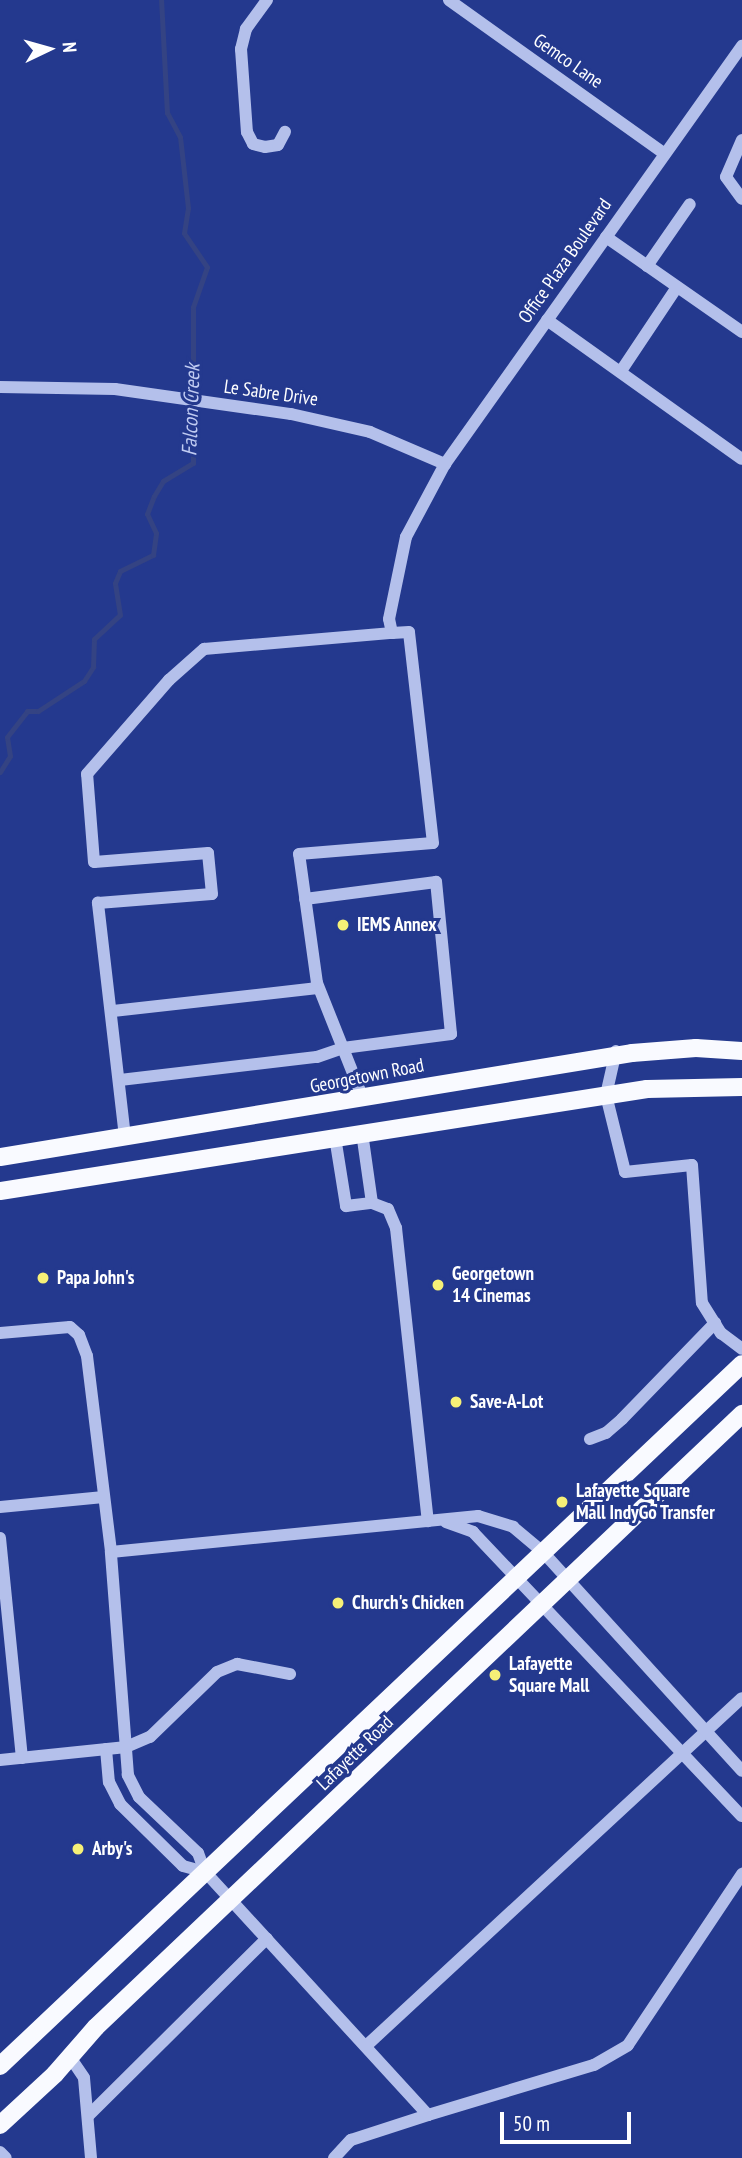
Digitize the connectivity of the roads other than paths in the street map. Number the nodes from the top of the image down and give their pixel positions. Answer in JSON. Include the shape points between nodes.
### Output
{"nodes":[{"id":1,"x":267,"y":0,"type":"edge"},
{"id":2,"x":449,"y":0,"type":"edge"},
{"id":3,"x":742,"y":46,"type":"edge"},
{"id":4,"x":285,"y":132,"type":"dead end"},
{"id":5,"x":742,"y":140,"type":"edge"},
{"id":6,"x":665,"y":154,"type":"junction"},
{"id":7,"x":742,"y":199,"type":"edge"},
{"id":8,"x":690,"y":204,"type":"dead end"},
{"id":9,"x":606,"y":237,"type":"junction"},
{"id":10,"x":647,"y":266,"type":"junction"},
{"id":11,"x":677,"y":287,"type":"junction"},
{"id":12,"x":547,"y":320,"type":"junction"},
{"id":13,"x":742,"y":332,"type":"edge"},
{"id":14,"x":621,"y":371,"type":"junction"},
{"id":15,"x":0,"y":387,"type":"edge"},
{"id":16,"x":742,"y":459,"type":"edge"},
{"id":17,"x":445,"y":464,"type":"junction"},
{"id":18,"x":392,"y":633,"type":"junction"},
{"id":19,"x":305,"y":899,"type":"junction"},
{"id":20,"x":318,"y":988,"type":"junction"},
{"id":21,"x":113,"y":1011,"type":"junction"},
{"id":22,"x":343,"y":1048,"type":"junction"},
{"id":23,"x":742,"y":1051,"type":"edge"},
{"id":24,"x":616,"y":1052,"type":"junction"},
{"id":25,"x":120,"y":1080,"type":"junction"},
{"id":26,"x":742,"y":1087,"type":"edge"},
{"id":27,"x":606,"y":1095,"type":"junction"},
{"id":28,"x":362,"y":1096,"type":"junction"},
{"id":29,"x":362,"y":1133,"type":"junction"},
{"id":30,"x":125,"y":1137,"type":"junction"},
{"id":31,"x":335,"y":1137,"type":"junction"},
{"id":32,"x":0,"y":1157,"type":"edge"},
{"id":33,"x":0,"y":1191,"type":"edge"},
{"id":34,"x":372,"y":1203,"type":"junction"},
{"id":35,"x":715,"y":1323,"type":"junction"},
{"id":36,"x":0,"y":1333,"type":"edge"},
{"id":37,"x":742,"y":1349,"type":"edge"},
{"id":38,"x":742,"y":1364,"type":"edge"},
{"id":39,"x":742,"y":1414,"type":"edge"},
{"id":40,"x":590,"y":1438,"type":"dead end"},
{"id":41,"x":104,"y":1497,"type":"junction"},
{"id":42,"x":0,"y":1507,"type":"edge"},
{"id":43,"x":442,"y":1520,"type":"junction"},
{"id":44,"x":428,"y":1521,"type":"junction"},
{"id":45,"x":0,"y":1538,"type":"edge"},
{"id":46,"x":542,"y":1551,"type":"junction"},
{"id":47,"x":111,"y":1552,"type":"junction"},
{"id":48,"x":514,"y":1577,"type":"junction"},
{"id":49,"x":568,"y":1580,"type":"junction"},
{"id":50,"x":542,"y":1604,"type":"junction"},
{"id":51,"x":290,"y":1674,"type":"dead end"},
{"id":52,"x":742,"y":1698,"type":"edge"},
{"id":53,"x":706,"y":1731,"type":"junction"},
{"id":54,"x":126,"y":1747,"type":"junction"},
{"id":55,"x":106,"y":1749,"type":"junction"},
{"id":56,"x":682,"y":1753,"type":"junction"},
{"id":57,"x":22,"y":1758,"type":"junction"},
{"id":58,"x":0,"y":1760,"type":"edge"},
{"id":59,"x":742,"y":1771,"type":"edge"},
{"id":60,"x":742,"y":1816,"type":"edge"},
{"id":61,"x":205,"y":1872,"type":"junction"},
{"id":62,"x":742,"y":1874,"type":"edge"},
{"id":63,"x":232,"y":1900,"type":"junction"},
{"id":64,"x":267,"y":1938,"type":"junction"},
{"id":65,"x":366,"y":2046,"type":"junction"},
{"id":66,"x":69,"y":2057,"type":"junction"},
{"id":67,"x":0,"y":2066,"type":"edge"},
{"id":68,"x":428,"y":2115,"type":"junction"},
{"id":69,"x":88,"y":2116,"type":"junction"},
{"id":70,"x":0,"y":2125,"type":"edge"},
{"id":71,"x":0,"y":2152,"type":"edge"},
{"id":72,"x":6,"y":2158,"type":"edge"},
{"id":73,"x":92,"y":2158,"type":"edge"},
{"id":74,"x":334,"y":2158,"type":"edge"}],
"edges":[{"from":1,"to":4,"type":"street","via":[[246,29],[241,49],[247,132],[253,144],[265,147],[278,145]]},
{"from":2,"to":6,"type":"street","name":"Gemco Lane"},
{"from":3,"to":6,"type":"street","name":"Office Plaza Boulevard"},
{"from":5,"to":7,"type":"street","via":[[726,177]]},
{"from":6,"to":9,"type":"street","name":"Office Plaza Boulevard"},
{"from":8,"to":10,"type":"street"},
{"from":9,"to":10,"type":"street"},
{"from":9,"to":12,"type":"street","name":"Office Plaza Boulevard"},
{"from":10,"to":11,"type":"street"},
{"from":11,"to":13,"type":"street"},
{"from":11,"to":14,"type":"street"},
{"from":12,"to":14,"type":"street"},
{"from":12,"to":17,"type":"street","name":"Office Plaza Boulevard"},
{"from":14,"to":16,"type":"street"},
{"from":15,"to":17,"type":"street","name":"Le Sabre Drive","via":[[89,387],[291,414],[354,428]]},
{"from":17,"to":18,"type":"street","name":"Office Plaza Boulevard","via":[[406,537],[389,619]]},
{"from":18,"to":19,"type":"street","via":[[409,632],[433,844],[299,854]]},
{"from":18,"to":21,"type":"street","via":[[204,649],[169,680],[87,774],[94,862],[208,853],[212,894],[98,903]]},
{"from":19,"to":20,"type":"street"},
{"from":19,"to":22,"type":"street","via":[[436,882],[451,1034]]},
{"from":20,"to":21,"type":"street"},
{"from":20,"to":22,"type":"street"},
{"from":21,"to":25,"type":"street"},
{"from":22,"to":25,"type":"street","via":[[317,1057]]},
{"from":22,"to":28,"type":"street"},
{"from":23,"to":24,"type":"main road","name":"Georgetown Road"},
{"from":24,"to":27,"type":"street"},
{"from":24,"to":28,"type":"main road","name":"Georgetown Road"},
{"from":25,"to":30,"type":"street"},
{"from":26,"to":27,"type":"main road","via":[[680,1086]]},
{"from":27,"to":29,"type":"main road"},
{"from":27,"to":35,"type":"street","via":[[625,1172],[692,1165],[702,1303]]},
{"from":28,"to":30,"type":"main road","name":"Georgetown Road"},
{"from":29,"to":31,"type":"main road"},
{"from":29,"to":34,"type":"street"},
{"from":30,"to":32,"type":"main road","name":"Georgetown Road"},
{"from":31,"to":33,"type":"main road"},
{"from":31,"to":34,"type":"street","via":[[346,1206]]},
{"from":34,"to":44,"type":"street","via":[[388,1209],[396,1228]]},
{"from":35,"to":37,"type":"street"},
{"from":35,"to":40,"type":"street","via":[[622,1419],[606,1433]]},
{"from":36,"to":41,"type":"street","via":[[70,1327],[79,1335],[87,1356]]},
{"from":38,"to":46,"type":"main road","name":"Lafayette Road"},
{"from":39,"to":49,"type":"main road","name":"Lafayette Road"},
{"from":41,"to":42,"type":"street"},
{"from":41,"to":47,"type":"street"},
{"from":43,"to":44,"type":"street"},
{"from":43,"to":46,"type":"street","via":[[478,1516],[513,1527]]},
{"from":43,"to":48,"type":"street","via":[[473,1532]]},
{"from":44,"to":47,"type":"street"},
{"from":45,"to":57,"type":"street"},
{"from":46,"to":48,"type":"main road","name":"Lafayette Road"},
{"from":46,"to":49,"type":"street"},
{"from":47,"to":54,"type":"street"},
{"from":48,"to":50,"type":"street"},
{"from":48,"to":61,"type":"main road","name":"Lafayette Road"},
{"from":49,"to":50,"type":"main road","name":"Lafayette Road"},
{"from":49,"to":53,"type":"street"},
{"from":50,"to":56,"type":"street"},
{"from":50,"to":63,"type":"main road","name":"Lafayette Road"},
{"from":51,"to":54,"type":"street","via":[[237,1664],[217,1672],[150,1737]]},
{"from":52,"to":53,"type":"street"},
{"from":53,"to":56,"type":"street"},
{"from":53,"to":59,"type":"street"},
{"from":54,"to":55,"type":"street"},
{"from":54,"to":61,"type":"street","via":[[128,1775],[139,1797],[198,1853]]},
{"from":55,"to":57,"type":"street"},
{"from":55,"to":61,"type":"street","via":[[108,1782],[120,1804],[183,1866]]},
{"from":56,"to":60,"type":"street"},
{"from":56,"to":65,"type":"street"},
{"from":57,"to":58,"type":"street"},
{"from":61,"to":63,"type":"street"},
{"from":61,"to":67,"type":"main road","name":"Lafayette Road"},
{"from":62,"to":68,"type":"street","via":[[628,2045],[594,2065]]},
{"from":63,"to":64,"type":"street"},
{"from":63,"to":66,"type":"main road","name":"Lafayette Road"},
{"from":64,"to":65,"type":"street"},
{"from":64,"to":69,"type":"street"},
{"from":65,"to":68,"type":"street"},
{"from":66,"to":69,"type":"street","via":[[84,2078]]},
{"from":66,"to":70,"type":"main road","name":"Lafayette Road"},
{"from":68,"to":74,"type":"street","via":[[351,2140]]},
{"from":69,"to":73,"type":"street"},
{"from":71,"to":72,"type":"street"}]}
